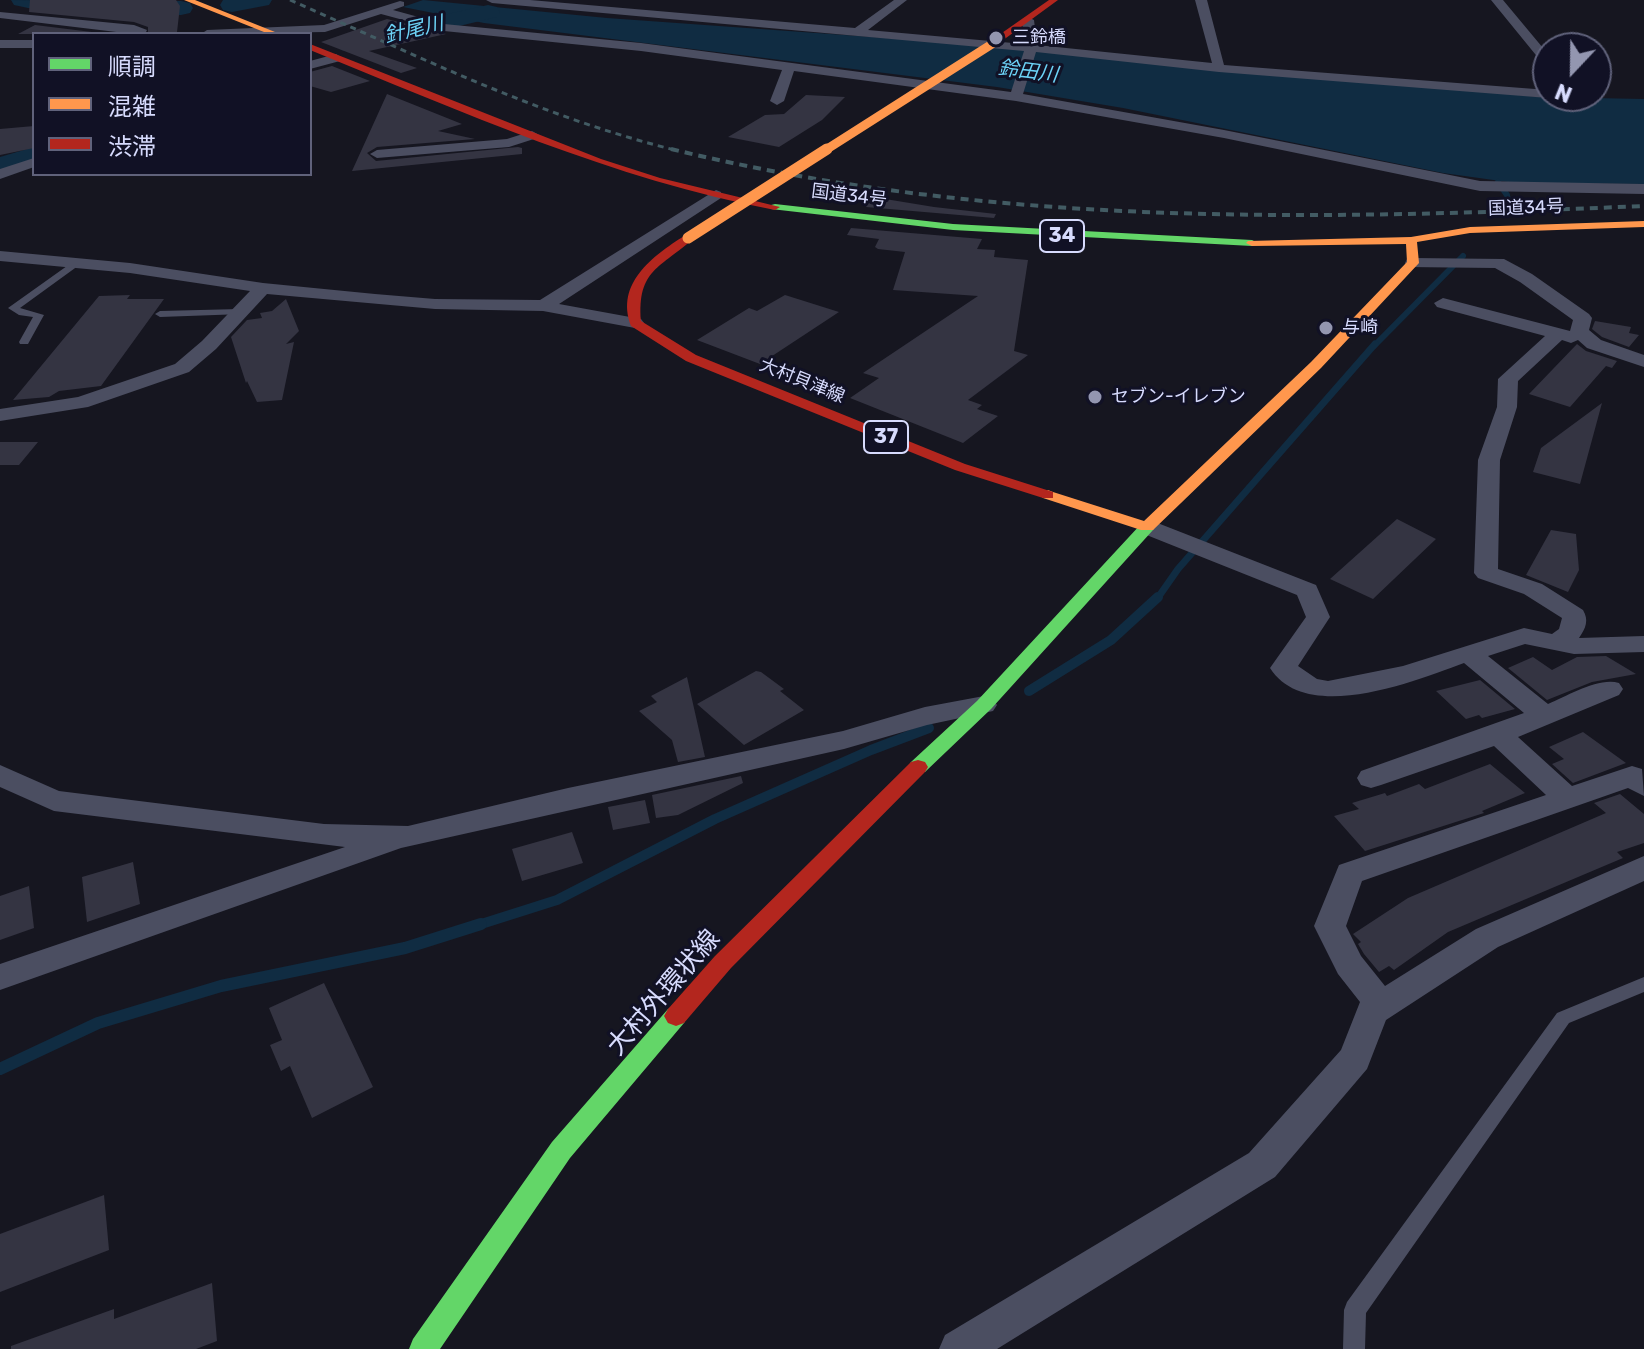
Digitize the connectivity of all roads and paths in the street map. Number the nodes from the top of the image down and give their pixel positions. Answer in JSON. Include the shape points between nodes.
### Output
{"nodes":[{"id":1,"x":188,"y":0,"type":"edge"},
{"id":2,"x":411,"y":0,"type":"edge"},
{"id":3,"x":492,"y":0,"type":"edge"},
{"id":4,"x":581,"y":0,"type":"edge"},
{"id":5,"x":901,"y":0,"type":"edge"},
{"id":6,"x":1054,"y":0,"type":"edge"},
{"id":7,"x":1201,"y":0,"type":"edge"},
{"id":8,"x":1497,"y":0,"type":"edge"},
{"id":9,"x":565,"y":8,"type":"junction"},
{"id":10,"x":384,"y":10,"type":"junction"},
{"id":11,"x":0,"y":15,"type":"edge"},
{"id":12,"x":1028,"y":20,"type":"junction"},
{"id":13,"x":140,"y":32,"type":"edge"},
{"id":14,"x":270,"y":32,"type":"edge"},
{"id":15,"x":856,"y":33,"type":"junction"},
{"id":16,"x":1532,"y":43,"type":"edge"},
{"id":17,"x":0,"y":44,"type":"edge"},
{"id":18,"x":32,"y":44,"type":"edge"},
{"id":19,"x":992,"y":44,"type":"junction"},
{"id":20,"x":312,"y":48,"type":"edge"},
{"id":21,"x":1031,"y":50,"type":"junction"},
{"id":22,"x":336,"y":58,"type":"junction"},
{"id":23,"x":312,"y":64,"type":"edge"},
{"id":24,"x":790,"y":66,"type":"junction"},
{"id":25,"x":1219,"y":68,"type":"junction"},
{"id":26,"x":1532,"y":93,"type":"edge"},
{"id":27,"x":1016,"y":95,"type":"junction"},
{"id":28,"x":777,"y":101,"type":"dead end"},
{"id":29,"x":532,"y":135,"type":"junction"},
{"id":30,"x":377,"y":154,"type":"dead end"},
{"id":31,"x":32,"y":163,"type":"edge"},
{"id":32,"x":0,"y":174,"type":"edge"},
{"id":33,"x":1644,"y":189,"type":"edge"},
{"id":34,"x":716,"y":195,"type":"junction"},
{"id":35,"x":1644,"y":224,"type":"edge"},
{"id":36,"x":1644,"y":237,"type":"edge"},
{"id":37,"x":1411,"y":240,"type":"junction"},
{"id":38,"x":0,"y":256,"type":"edge"},
{"id":39,"x":77,"y":263,"type":"junction"},
{"id":40,"x":1413,"y":263,"type":"junction"},
{"id":41,"x":263,"y":288,"type":"junction"},
{"id":42,"x":1443,"y":303,"type":"dead end"},
{"id":43,"x":543,"y":306,"type":"junction"},
{"id":44,"x":240,"y":312,"type":"junction"},
{"id":45,"x":160,"y":314,"type":"dead end"},
{"id":46,"x":635,"y":323,"type":"junction"},
{"id":47,"x":1557,"y":335,"type":"junction"},
{"id":48,"x":1586,"y":337,"type":"junction"},
{"id":49,"x":24,"y":342,"type":"dead end"},
{"id":50,"x":1644,"y":361,"type":"edge"},
{"id":51,"x":0,"y":415,"type":"edge"},
{"id":52,"x":1147,"y":527,"type":"junction"},
{"id":53,"x":1555,"y":642,"type":"junction"},
{"id":54,"x":1644,"y":644,"type":"edge"},
{"id":55,"x":1468,"y":653,"type":"junction"},
{"id":56,"x":1610,"y":689,"type":"dead end"},
{"id":57,"x":984,"y":705,"type":"junction"},
{"id":58,"x":1544,"y":715,"type":"junction"},
{"id":59,"x":1498,"y":734,"type":"junction"},
{"id":60,"x":0,"y":775,"type":"edge"},
{"id":61,"x":1371,"y":778,"type":"dead end"},
{"id":62,"x":1644,"y":786,"type":"edge"},
{"id":63,"x":1567,"y":798,"type":"junction"},
{"id":64,"x":408,"y":837,"type":"junction"},
{"id":65,"x":1644,"y":868,"type":"edge"},
{"id":66,"x":0,"y":977,"type":"edge"},
{"id":67,"x":1644,"y":984,"type":"edge"},
{"id":68,"x":1381,"y":1005,"type":"junction"},
{"id":69,"x":423,"y":1349,"type":"edge"},
{"id":70,"x":959,"y":1349,"type":"edge"},
{"id":71,"x":1354,"y":1349,"type":"edge"}],
"edges":[{"from":1,"to":14,"type":"main road"},
{"from":2,"to":10,"type":"street"},
{"from":3,"to":9,"type":"street"},
{"from":4,"to":9,"type":"street"},
{"from":5,"to":15,"type":"street"},
{"from":6,"to":12,"type":"main road"},
{"from":7,"to":25,"type":"street"},
{"from":8,"to":16,"type":"street"},
{"from":9,"to":15,"type":"street"},
{"from":10,"to":14,"type":"street","via":[[325,28]]},
{"from":10,"to":24,"type":"street","via":[[438,24]]},
{"from":11,"to":13,"type":"street"},
{"from":12,"to":19,"type":"main road"},
{"from":12,"to":21,"type":"street"},
{"from":15,"to":19,"type":"street"},
{"from":17,"to":18,"type":"street"},
{"from":19,"to":21,"type":"street"},
{"from":19,"to":46,"type":"main road","bridge":true,"via":[[641,270],[631,303]]},
{"from":20,"to":22,"type":"main road","name":"国道34号","number":"34"},
{"from":21,"to":25,"type":"street"},
{"from":21,"to":27,"type":"street"},
{"from":22,"to":23,"type":"street"},
{"from":22,"to":29,"type":"main road","name":"国道34号","number":"34"},
{"from":24,"to":27,"type":"street"},
{"from":24,"to":28,"type":"street"},
{"from":25,"to":26,"type":"street"},
{"from":27,"to":33,"type":"street","via":[[1490,187]]},
{"from":29,"to":30,"type":"street","via":[[448,151]]},
{"from":29,"to":34,"type":"main road","name":"国道34号","number":"34","via":[[646,177]]},
{"from":31,"to":32,"type":"street"},
{"from":34,"to":37,"type":"main road","name":"国道34号","number":"34","via":[[913,224],[1072,236],[1290,245]]},
{"from":34,"to":43,"type":"street"},
{"from":35,"to":37,"type":"main road","name":"国道34号","number":"34","via":[[1470,230]]},
{"from":36,"to":37,"type":"main road","name":"国道34号","number":"34","via":[[1454,244]]},
{"from":37,"to":40,"type":"main road"},
{"from":38,"to":39,"type":"street"},
{"from":39,"to":41,"type":"street"},
{"from":39,"to":49,"type":"lane","via":[[13,308],[39,315]]},
{"from":40,"to":48,"type":"street","via":[[1498,263],[1583,318],[1579,331]]},
{"from":40,"to":52,"type":"main road","via":[[1295,386]]},
{"from":41,"to":43,"type":"street","via":[[435,304]]},
{"from":41,"to":44,"type":"street"},
{"from":42,"to":47,"type":"street"},
{"from":43,"to":46,"type":"street"},
{"from":44,"to":45,"type":"lane"},
{"from":44,"to":51,"type":"street","via":[[182,368],[81,403]]},
{"from":46,"to":52,"type":"main road","name":"大村貝津線","number":"37","via":[[691,358],[960,467]]},
{"from":47,"to":48,"type":"street"},
{"from":47,"to":53,"type":"street","via":[[1508,379],[1507,407],[1489,460],[1486,573],[1533,589],[1574,615],[1570,635]]},
{"from":48,"to":50,"type":"street"},
{"from":52,"to":55,"type":"street","via":[[1307,590],[1318,617],[1283,668],[1309,686],[1328,690],[1372,682]]},
{"from":52,"to":57,"type":"main road","name":"大村外環状線"},
{"from":53,"to":54,"type":"street"},
{"from":53,"to":55,"type":"street","via":[[1524,636]]},
{"from":55,"to":58,"type":"street"},
{"from":56,"to":58,"type":"street"},
{"from":57,"to":64,"type":"street"},
{"from":57,"to":69,"type":"main road","name":"大村外環状線","via":[[723,962],[561,1150]]},
{"from":58,"to":59,"type":"street"},
{"from":59,"to":61,"type":"street"},
{"from":59,"to":63,"type":"street"},
{"from":60,"to":64,"type":"street","via":[[54,801],[324,835]]},
{"from":62,"to":63,"type":"street","via":[[1632,776]]},
{"from":63,"to":68,"type":"street","via":[[1350,873],[1330,926],[1349,965]]},
{"from":64,"to":66,"type":"street"},
{"from":65,"to":68,"type":"street","via":[[1487,938]]},
{"from":67,"to":71,"type":"lane","via":[[1563,1018],[1355,1310]]},
{"from":68,"to":70,"type":"street","via":[[1372,1011],[1355,1058],[1262,1165]]}]}
